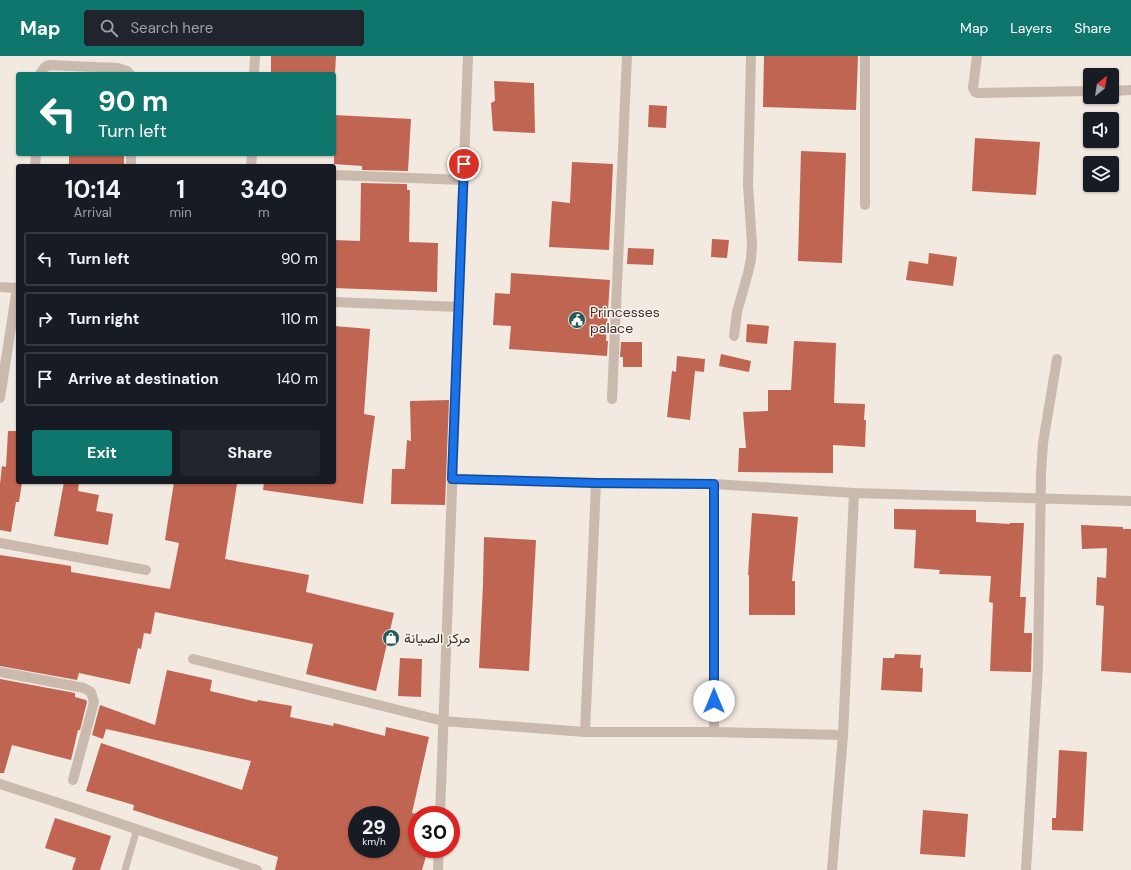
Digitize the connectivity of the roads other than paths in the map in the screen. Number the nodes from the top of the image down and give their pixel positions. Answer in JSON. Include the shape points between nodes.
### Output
{"nodes":[{"id":1,"x":255,"y":56,"type":"edge"},
{"id":2,"x":468,"y":56,"type":"edge"},
{"id":3,"x":627,"y":56,"type":"edge"},
{"id":4,"x":751,"y":56,"type":"edge"},
{"id":5,"x":865,"y":56,"type":"edge"},
{"id":6,"x":977,"y":56,"type":"edge"},
{"id":7,"x":41,"y":72,"type":"edge"},
{"id":8,"x":128,"y":72,"type":"edge"},
{"id":9,"x":254,"y":72,"type":"edge"},
{"id":10,"x":1131,"y":90,"type":"edge"},
{"id":11,"x":1083,"y":91,"type":"edge"},
{"id":12,"x":1119,"y":91,"type":"edge"},
{"id":13,"x":336,"y":174,"type":"edge"},
{"id":14,"x":463,"y":180,"type":"junction"},
{"id":15,"x":866,"y":205,"type":"dead end"},
{"id":16,"x":0,"y":287,"type":"edge"},
{"id":17,"x":16,"y":288,"type":"edge"},
{"id":18,"x":16,"y":294,"type":"edge"},
{"id":19,"x":336,"y":302,"type":"edge"},
{"id":20,"x":459,"y":307,"type":"junction"},
{"id":21,"x":734,"y":336,"type":"dead end"},
{"id":22,"x":1057,"y":359,"type":"dead end"},
{"id":23,"x":0,"y":398,"type":"edge"},
{"id":24,"x":612,"y":399,"type":"dead end"},
{"id":25,"x":452,"y":479,"type":"junction"},
{"id":26,"x":596,"y":483,"type":"junction"},
{"id":27,"x":714,"y":484,"type":"junction"},
{"id":28,"x":854,"y":493,"type":"junction"},
{"id":29,"x":1040,"y":498,"type":"junction"},
{"id":30,"x":1131,"y":501,"type":"edge"},
{"id":31,"x":0,"y":543,"type":"edge"},
{"id":32,"x":146,"y":570,"type":"dead end"},
{"id":33,"x":193,"y":659,"type":"dead end"},
{"id":34,"x":0,"y":672,"type":"edge"},
{"id":35,"x":443,"y":721,"type":"junction"},
{"id":36,"x":585,"y":732,"type":"junction"},
{"id":37,"x":714,"y":732,"type":"junction"},
{"id":38,"x":843,"y":735,"type":"junction"},
{"id":39,"x":73,"y":780,"type":"dead end"},
{"id":40,"x":0,"y":784,"type":"edge"},
{"id":41,"x":440,"y":806,"type":"edge"},
{"id":42,"x":137,"y":829,"type":"junction"},
{"id":43,"x":439,"y":858,"type":"edge"},
{"id":44,"x":126,"y":870,"type":"edge"},
{"id":45,"x":257,"y":870,"type":"edge"},
{"id":46,"x":438,"y":870,"type":"edge"},
{"id":47,"x":832,"y":870,"type":"edge"},
{"id":48,"x":1026,"y":870,"type":"edge"}],
"edges":[{"from":1,"to":9,"type":"street"},
{"from":2,"to":14,"type":"street"},
{"from":3,"to":24,"type":"street"},
{"from":4,"to":21,"type":"street","via":[[748,185],[752,244]]},
{"from":5,"to":15,"type":"street"},
{"from":6,"to":11,"type":"street","via":[[973,88],[978,93]]},
{"from":7,"to":8,"type":"street","via":[[50,65],[118,68]]},
{"from":10,"to":12,"type":"street"},
{"from":13,"to":14,"type":"street"},
{"from":14,"to":20,"type":"street"},
{"from":16,"to":17,"type":"street"},
{"from":18,"to":23,"type":"street"},
{"from":19,"to":20,"type":"street"},
{"from":20,"to":25,"type":"street"},
{"from":22,"to":29,"type":"street","via":[[1043,444]]},
{"from":25,"to":26,"type":"street"},
{"from":25,"to":35,"type":"street"},
{"from":26,"to":27,"type":"street"},
{"from":26,"to":36,"type":"street"},
{"from":27,"to":28,"type":"street"},
{"from":27,"to":37,"type":"street"},
{"from":28,"to":29,"type":"street"},
{"from":28,"to":38,"type":"street"},
{"from":29,"to":30,"type":"street"},
{"from":29,"to":48,"type":"street","via":[[1038,666]]},
{"from":31,"to":32,"type":"street"},
{"from":33,"to":35,"type":"street"},
{"from":34,"to":39,"type":"street","via":[[84,688],[91,692],[94,702]]},
{"from":35,"to":36,"type":"street"},
{"from":35,"to":41,"type":"street"},
{"from":36,"to":37,"type":"street"},
{"from":37,"to":38,"type":"street"},
{"from":38,"to":47,"type":"street"},
{"from":40,"to":42,"type":"street"},
{"from":42,"to":44,"type":"lane"},
{"from":42,"to":45,"type":"street"},
{"from":43,"to":46,"type":"street"}]}
